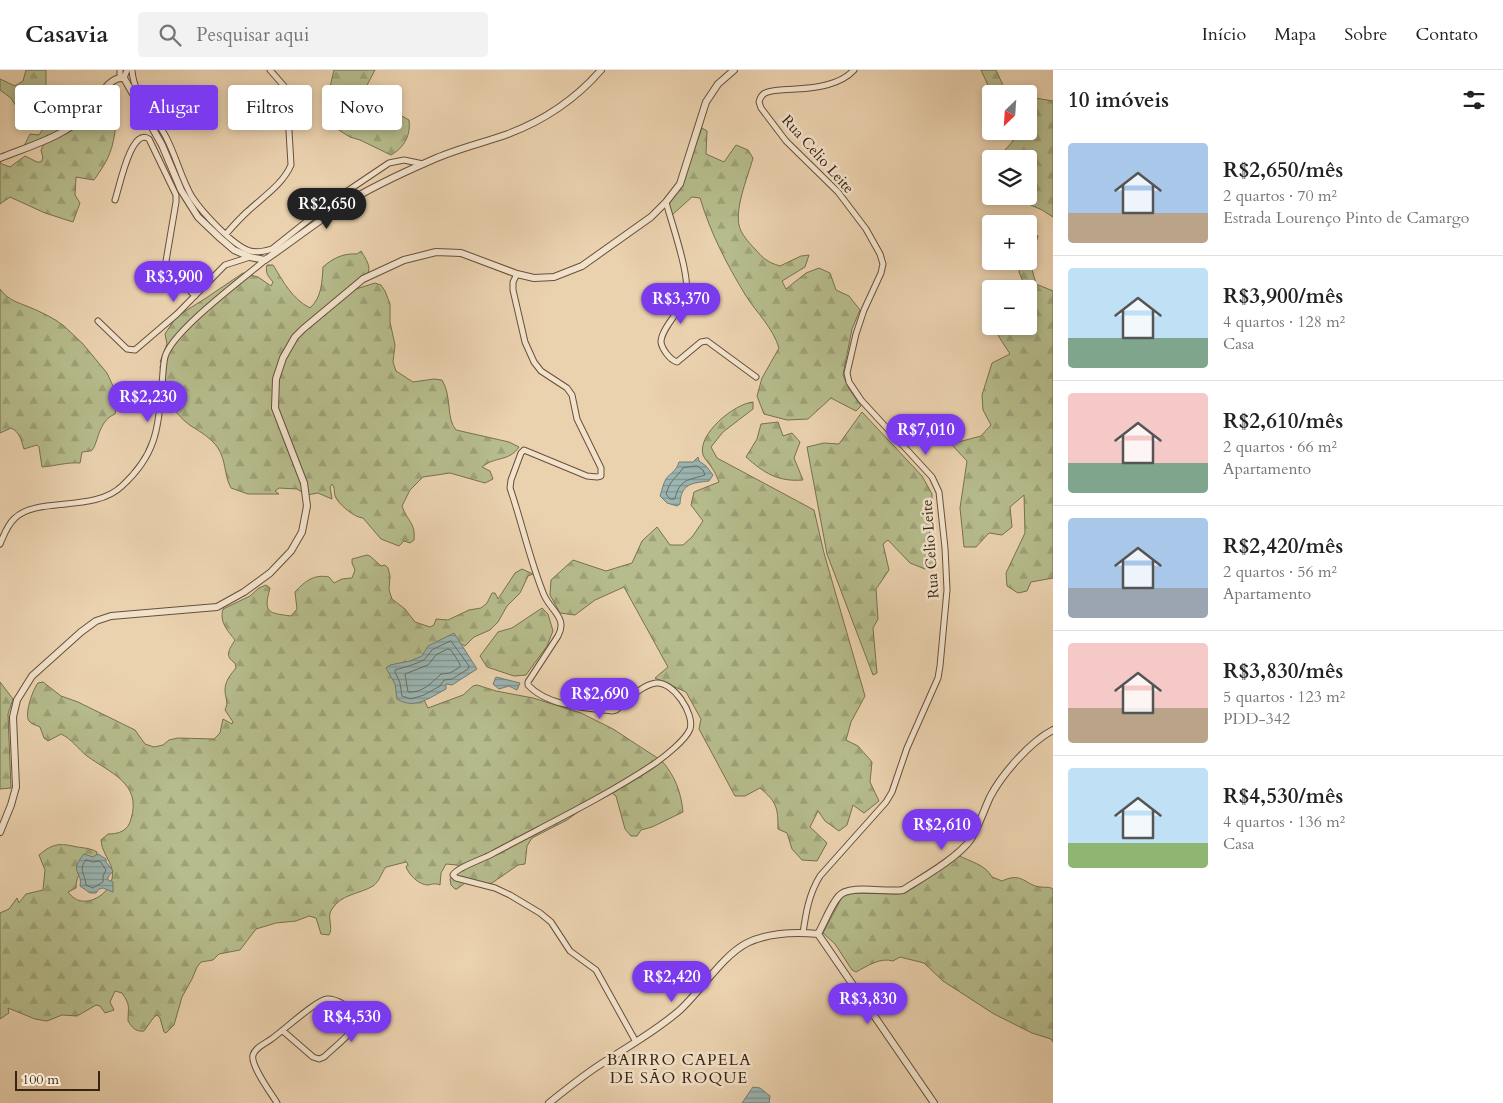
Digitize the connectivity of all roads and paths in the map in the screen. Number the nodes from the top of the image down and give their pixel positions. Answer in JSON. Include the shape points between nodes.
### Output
{"nodes":[{"id":1,"x":120,"y":70,"type":"edge"},
{"id":2,"x":127,"y":70,"type":"edge"},
{"id":3,"x":132,"y":70,"type":"edge"},
{"id":4,"x":270,"y":70,"type":"edge"},
{"id":5,"x":601,"y":70,"type":"edge"},
{"id":6,"x":734,"y":70,"type":"edge"},
{"id":7,"x":854,"y":70,"type":"edge"},
{"id":8,"x":122,"y":78,"type":"junction"},
{"id":9,"x":0,"y":158,"type":"edge"},
{"id":10,"x":424,"y":164,"type":"junction"},
{"id":11,"x":115,"y":200,"type":"dead end"},
{"id":12,"x":666,"y":202,"type":"junction"},
{"id":13,"x":226,"y":234,"type":"junction"},
{"id":14,"x":250,"y":257,"type":"junction"},
{"id":15,"x":266,"y":260,"type":"junction"},
{"id":16,"x":517,"y":274,"type":"junction"},
{"id":17,"x":195,"y":296,"type":"junction"},
{"id":18,"x":98,"y":321,"type":"dead end"},
{"id":19,"x":756,"y":377,"type":"dead end"},
{"id":20,"x":0,"y":544,"type":"edge"},
{"id":21,"x":1053,"y":730,"type":"edge"},
{"id":22,"x":0,"y":832,"type":"edge"},
{"id":23,"x":803,"y":933,"type":"junction"},
{"id":24,"x":818,"y":934,"type":"junction"},
{"id":25,"x":283,"y":1032,"type":"junction"},
{"id":26,"x":636,"y":1042,"type":"junction"},
{"id":27,"x":277,"y":1103,"type":"edge"},
{"id":28,"x":549,"y":1103,"type":"edge"},
{"id":29,"x":934,"y":1103,"type":"edge"}],
"edges":[{"from":1,"to":8,"type":"street"},
{"from":2,"to":8,"type":"street"},
{"from":3,"to":13,"type":"street","via":[[137,90],[167,139],[191,195]]},
{"from":4,"to":13,"type":"street","via":[[284,86],[287,97],[291,165],[274,188]]},
{"from":5,"to":10,"type":"street","via":[[565,105],[538,121]]},
{"from":6,"to":12,"type":"street","via":[[718,84],[706,102],[680,184]]},
{"from":7,"to":23,"type":"street","name":"Rua Celio Leite","via":[[840,81],[823,86],[766,93],[759,102],[786,140],[838,192],[880,254],[881,273],[864,310],[847,373],[861,400],[932,477],[939,492],[947,590],[938,678],[907,748],[892,792],[813,887]]},
{"from":8,"to":9,"type":"street","via":[[109,84],[80,120],[53,137]]},
{"from":8,"to":14,"type":"street","via":[[162,145],[181,190],[198,216],[234,250]]},
{"from":10,"to":13,"type":"street","via":[[404,160],[389,163],[331,202],[272,249],[250,251]]},
{"from":10,"to":15,"type":"street","via":[[344,204]]},
{"from":11,"to":17,"type":"street","via":[[131,149],[137,140],[146,137],[176,195],[166,261]]},
{"from":12,"to":16,"type":"street","via":[[651,217],[582,266],[554,277],[534,278]]},
{"from":12,"to":19,"type":"street","via":[[688,289],[686,298],[662,335],[662,346],[677,362],[701,342],[707,342]]},
{"from":14,"to":15,"type":"street"},
{"from":14,"to":17,"type":"street","via":[[225,265]]},
{"from":15,"to":20,"type":"street","via":[[195,319],[172,343],[165,357],[152,448],[139,470],[120,488],[102,498],[30,509],[15,517]]},
{"from":16,"to":22,"type":"street","via":[[461,253],[436,252],[404,260],[363,279],[295,337],[276,380],[275,408],[304,483],[307,506],[302,532],[291,552],[270,573],[217,608],[110,616],[96,621],[32,676],[17,700],[12,717],[16,787]]},
{"from":16,"to":26,"type":"street","via":[[513,290],[525,342],[541,371],[572,395],[577,419],[602,468],[600,476],[587,476],[524,450],[510,480],[545,598],[562,622],[562,629],[528,685],[566,705],[612,711],[646,686],[658,682],[669,685],[690,712],[690,730],[656,762],[616,788],[455,871],[453,875],[510,895],[551,922],[570,951],[596,970]]},
{"from":17,"to":18,"type":"street","via":[[135,350],[127,349]]},
{"from":21,"to":24,"type":"street","via":[[1003,775],[970,839],[959,852],[903,890],[844,891],[838,896]]},
{"from":23,"to":24,"type":"street"},
{"from":23,"to":26,"type":"street","via":[[763,937],[746,944],[682,1009]]},
{"from":24,"to":29,"type":"street"},
{"from":25,"to":25,"type":"street","via":[[319,1059],[354,1028],[357,1014],[335,1000],[327,999],[319,1001]]},
{"from":25,"to":27,"type":"street","via":[[258,1048],[252,1057],[254,1066]]},
{"from":26,"to":28,"type":"street"}]}
